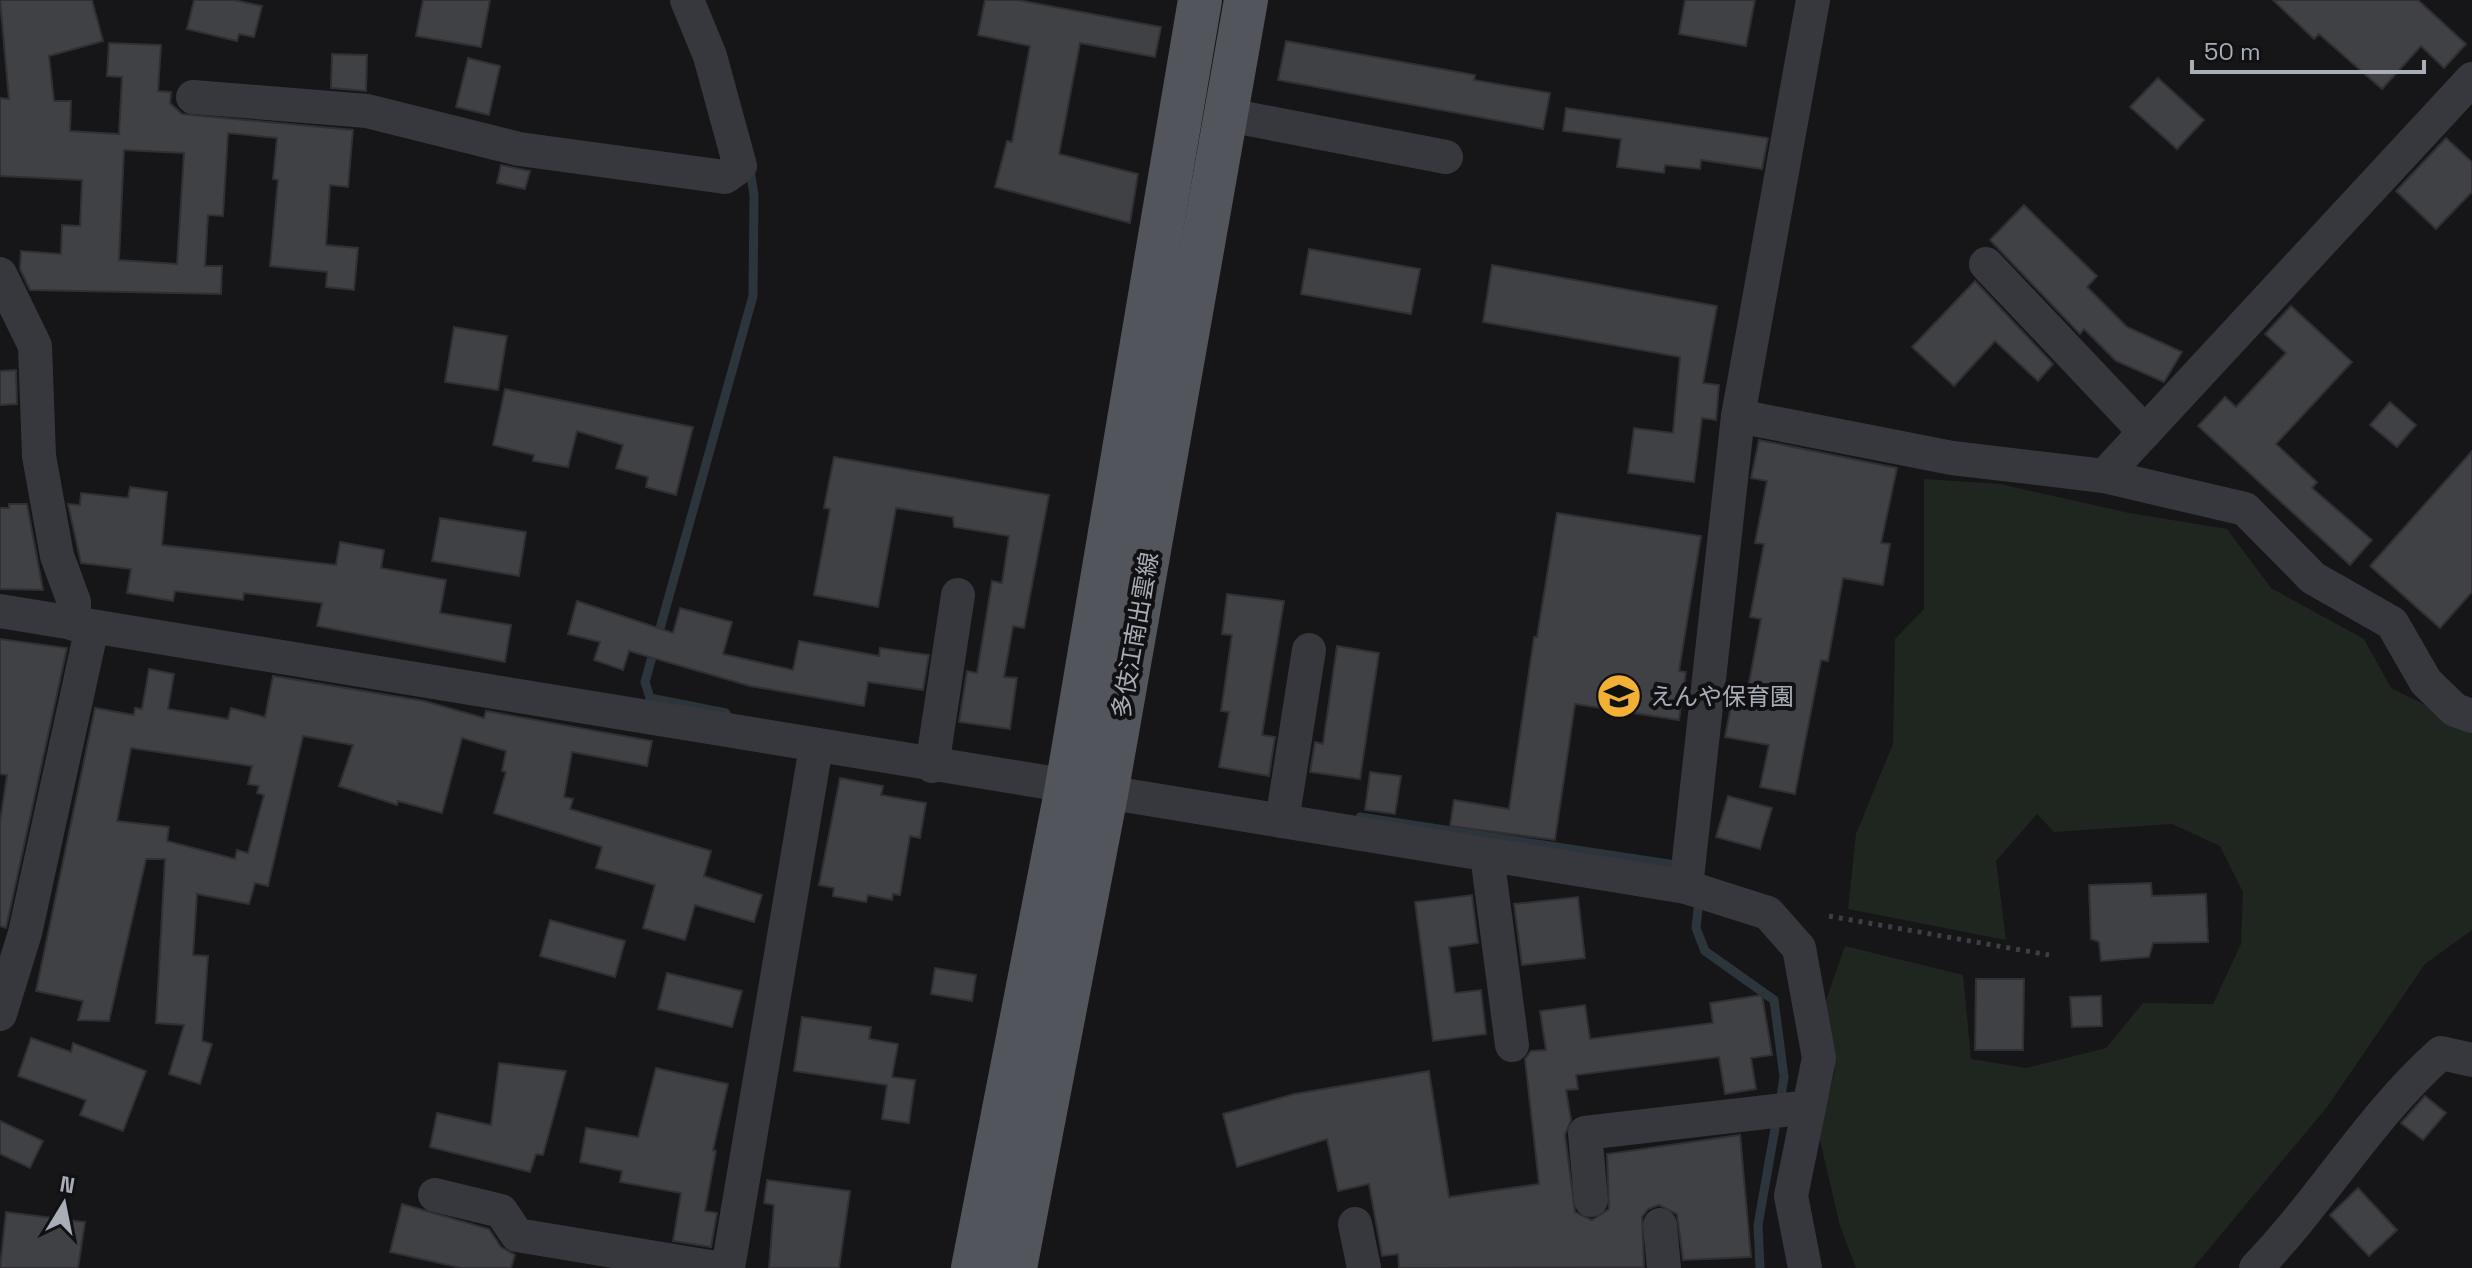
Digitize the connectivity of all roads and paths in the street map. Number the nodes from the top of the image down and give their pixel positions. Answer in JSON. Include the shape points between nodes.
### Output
{"nodes":[{"id":1,"x":687,"y":0,"type":"edge"},
{"id":2,"x":1200,"y":0,"type":"edge"},
{"id":3,"x":1246,"y":0,"type":"edge"},
{"id":4,"x":1813,"y":0,"type":"edge"},
{"id":5,"x":2472,"y":79,"type":"edge"},
{"id":6,"x":193,"y":97,"type":"dead end"},
{"id":7,"x":1228,"y":115,"type":"junction"},
{"id":8,"x":1446,"y":157,"type":"dead end"},
{"id":9,"x":1986,"y":264,"type":"dead end"},
{"id":10,"x":0,"y":274,"type":"edge"},
{"id":11,"x":1738,"y":416,"type":"junction"},
{"id":12,"x":2145,"y":432,"type":"junction"},
{"id":13,"x":2104,"y":476,"type":"junction"},
{"id":14,"x":958,"y":595,"type":"dead end"},
{"id":15,"x":0,"y":611,"type":"edge"},
{"id":16,"x":83,"y":626,"type":"junction"},
{"id":17,"x":1309,"y":650,"type":"dead end"},
{"id":18,"x":2472,"y":716,"type":"edge"},
{"id":19,"x":816,"y":747,"type":"junction"},
{"id":20,"x":932,"y":766,"type":"junction"},
{"id":21,"x":1087,"y":790,"type":"junction"},
{"id":22,"x":1282,"y":821,"type":"junction"},
{"id":23,"x":1487,"y":855,"type":"junction"},
{"id":24,"x":1686,"y":887,"type":"junction"},
{"id":25,"x":1829,"y":916,"type":"dead end"},
{"id":26,"x":2049,"y":955,"type":"dead end"},
{"id":27,"x":0,"y":1014,"type":"edge"},
{"id":28,"x":1512,"y":1045,"type":"dead end"},
{"id":29,"x":2472,"y":1060,"type":"edge"},
{"id":30,"x":1809,"y":1107,"type":"junction"},
{"id":31,"x":435,"y":1195,"type":"dead end"},
{"id":32,"x":1591,"y":1200,"type":"dead end"},
{"id":33,"x":1355,"y":1224,"type":"dead end"},
{"id":34,"x":1660,"y":1225,"type":"dead end"},
{"id":35,"x":716,"y":1268,"type":"edge"},
{"id":36,"x":728,"y":1268,"type":"edge"},
{"id":37,"x":973,"y":1268,"type":"edge"},
{"id":38,"x":1015,"y":1268,"type":"edge"},
{"id":39,"x":1364,"y":1268,"type":"edge"},
{"id":40,"x":1664,"y":1268,"type":"edge"},
{"id":41,"x":1805,"y":1268,"type":"edge"},
{"id":42,"x":2256,"y":1268,"type":"edge"}],
"edges":[{"from":1,"to":6,"type":"street","via":[[710,56],[740,166],[725,177],[519,149],[367,111]]},
{"from":2,"to":21,"type":"main road","name":"多伎江南出雲線"},
{"from":3,"to":7,"type":"main road","name":"多伎江南出雲線"},
{"from":4,"to":11,"type":"street"},
{"from":5,"to":12,"type":"street"},
{"from":7,"to":8,"type":"street"},
{"from":7,"to":21,"type":"main road","name":"多伎江南出雲線"},
{"from":9,"to":12,"type":"street"},
{"from":10,"to":16,"type":"street","via":[[35,346],[39,456],[57,556]]},
{"from":11,"to":13,"type":"street","via":[[1952,458]]},
{"from":11,"to":24,"type":"street"},
{"from":12,"to":13,"type":"street"},
{"from":13,"to":18,"type":"street","via":[[2245,509],[2313,578],[2392,623],[2426,682],[2455,710]]},
{"from":14,"to":20,"type":"street"},
{"from":15,"to":16,"type":"street"},
{"from":16,"to":19,"type":"street"},
{"from":16,"to":27,"type":"street","via":[[25,933]]},
{"from":17,"to":22,"type":"street"},
{"from":19,"to":20,"type":"street"},
{"from":19,"to":36,"type":"street"},
{"from":20,"to":21,"type":"street"},
{"from":21,"to":22,"type":"street"},
{"from":21,"to":37,"type":"main road","name":"多伎江南出雲線"},
{"from":21,"to":38,"type":"main road","name":"多伎江南出雲線"},
{"from":22,"to":23,"type":"street"},
{"from":23,"to":24,"type":"street"},
{"from":23,"to":28,"type":"street"},
{"from":24,"to":30,"type":"street","via":[[1768,913],[1799,948],[1819,1058]]},
{"from":25,"to":26,"type":"path"},
{"from":29,"to":42,"type":"street","via":[[2441,1053],[2416,1075],[2307,1213]]},
{"from":30,"to":32,"type":"street","via":[[1585,1133]]},
{"from":30,"to":41,"type":"street","via":[[1791,1196]]},
{"from":31,"to":35,"type":"street","via":[[501,1211],[517,1235]]},
{"from":33,"to":39,"type":"street"},
{"from":34,"to":40,"type":"street"}]}
